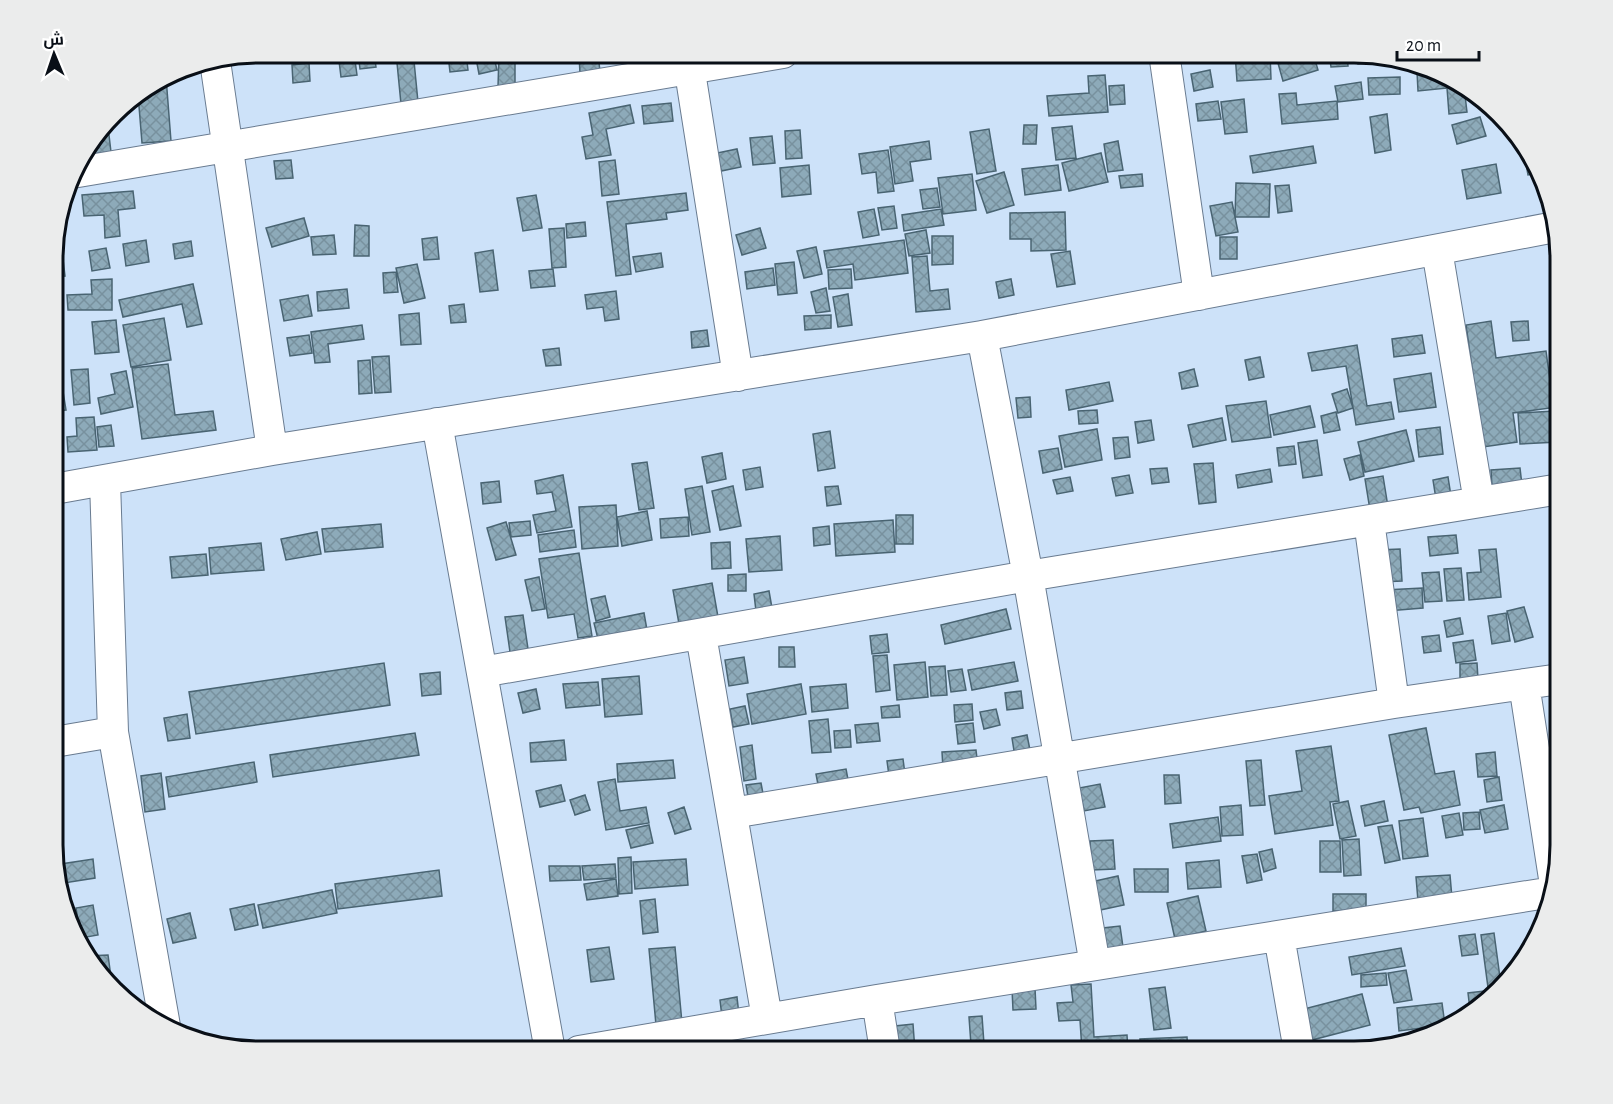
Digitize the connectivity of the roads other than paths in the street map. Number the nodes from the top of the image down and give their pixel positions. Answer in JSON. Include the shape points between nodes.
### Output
{"nodes":[{"id":1,"x":678,"y":63,"type":"edge"},
{"id":2,"x":689,"y":63,"type":"edge"},
{"id":3,"x":1165,"y":63,"type":"edge"},
{"id":4,"x":216,"y":68,"type":"edge"},
{"id":5,"x":228,"y":148,"type":"junction"},
{"id":6,"x":83,"y":171,"type":"edge"},
{"id":7,"x":1547,"y":228,"type":"edge"},
{"id":8,"x":1437,"y":250,"type":"junction"},
{"id":9,"x":1199,"y":294,"type":"junction"},
{"id":10,"x":982,"y":336,"type":"junction"},
{"id":11,"x":738,"y":376,"type":"junction"},
{"id":12,"x":437,"y":423,"type":"junction"},
{"id":13,"x":272,"y":450,"type":"junction"},
{"id":14,"x":105,"y":481,"type":"junction"},
{"id":15,"x":63,"y":488,"type":"edge"},
{"id":16,"x":1550,"y":491,"type":"edge"},
{"id":17,"x":1479,"y":502,"type":"junction"},
{"id":18,"x":1369,"y":521,"type":"junction"},
{"id":19,"x":1028,"y":576,"type":"junction"},
{"id":20,"x":701,"y":635,"type":"junction"},
{"id":21,"x":482,"y":672,"type":"junction"},
{"id":22,"x":1550,"y":680,"type":"edge"},
{"id":23,"x":1524,"y":684,"type":"junction"},
{"id":24,"x":1394,"y":703,"type":"junction"},
{"id":25,"x":113,"y":732,"type":"junction"},
{"id":26,"x":63,"y":740,"type":"edge"},
{"id":27,"x":1061,"y":757,"type":"junction"},
{"id":28,"x":732,"y":813,"type":"junction"},
{"id":29,"x":1550,"y":853,"type":"edge"},
{"id":30,"x":1544,"y":894,"type":"edge"},
{"id":31,"x":1279,"y":936,"type":"junction"},
{"id":32,"x":1095,"y":965,"type":"junction"},
{"id":33,"x":877,"y":1000,"type":"junction"},
{"id":34,"x":163,"y":1016,"type":"edge"},
{"id":35,"x":767,"y":1018,"type":"junction"},
{"id":36,"x":548,"y":1041,"type":"edge"},
{"id":37,"x":636,"y":1041,"type":"edge"},
{"id":38,"x":883,"y":1041,"type":"edge"},
{"id":39,"x":1297,"y":1041,"type":"edge"}],
"edges":[{"from":1,"to":5,"type":"street"},
{"from":2,"to":11,"type":"street"},
{"from":3,"to":9,"type":"street"},
{"from":4,"to":5,"type":"street"},
{"from":5,"to":6,"type":"street"},
{"from":5,"to":13,"type":"street"},
{"from":7,"to":8,"type":"street"},
{"from":8,"to":9,"type":"street"},
{"from":8,"to":17,"type":"street"},
{"from":9,"to":10,"type":"street"},
{"from":10,"to":11,"type":"street"},
{"from":10,"to":19,"type":"street"},
{"from":11,"to":12,"type":"street"},
{"from":12,"to":13,"type":"street"},
{"from":12,"to":21,"type":"street"},
{"from":13,"to":14,"type":"street"},
{"from":14,"to":15,"type":"street"},
{"from":14,"to":25,"type":"street"},
{"from":16,"to":17,"type":"street"},
{"from":17,"to":18,"type":"street"},
{"from":18,"to":19,"type":"street"},
{"from":18,"to":24,"type":"street"},
{"from":19,"to":20,"type":"street"},
{"from":19,"to":27,"type":"street"},
{"from":20,"to":21,"type":"street"},
{"from":20,"to":28,"type":"street"},
{"from":21,"to":36,"type":"street"},
{"from":22,"to":23,"type":"street"},
{"from":23,"to":24,"type":"street"},
{"from":23,"to":29,"type":"street"},
{"from":24,"to":27,"type":"street"},
{"from":25,"to":26,"type":"street"},
{"from":25,"to":34,"type":"street"},
{"from":27,"to":28,"type":"street"},
{"from":27,"to":32,"type":"street"},
{"from":28,"to":35,"type":"street"},
{"from":30,"to":31,"type":"street"},
{"from":31,"to":32,"type":"street"},
{"from":31,"to":39,"type":"street"},
{"from":32,"to":33,"type":"street"},
{"from":33,"to":35,"type":"street"},
{"from":33,"to":38,"type":"street"},
{"from":35,"to":37,"type":"street"}]}
